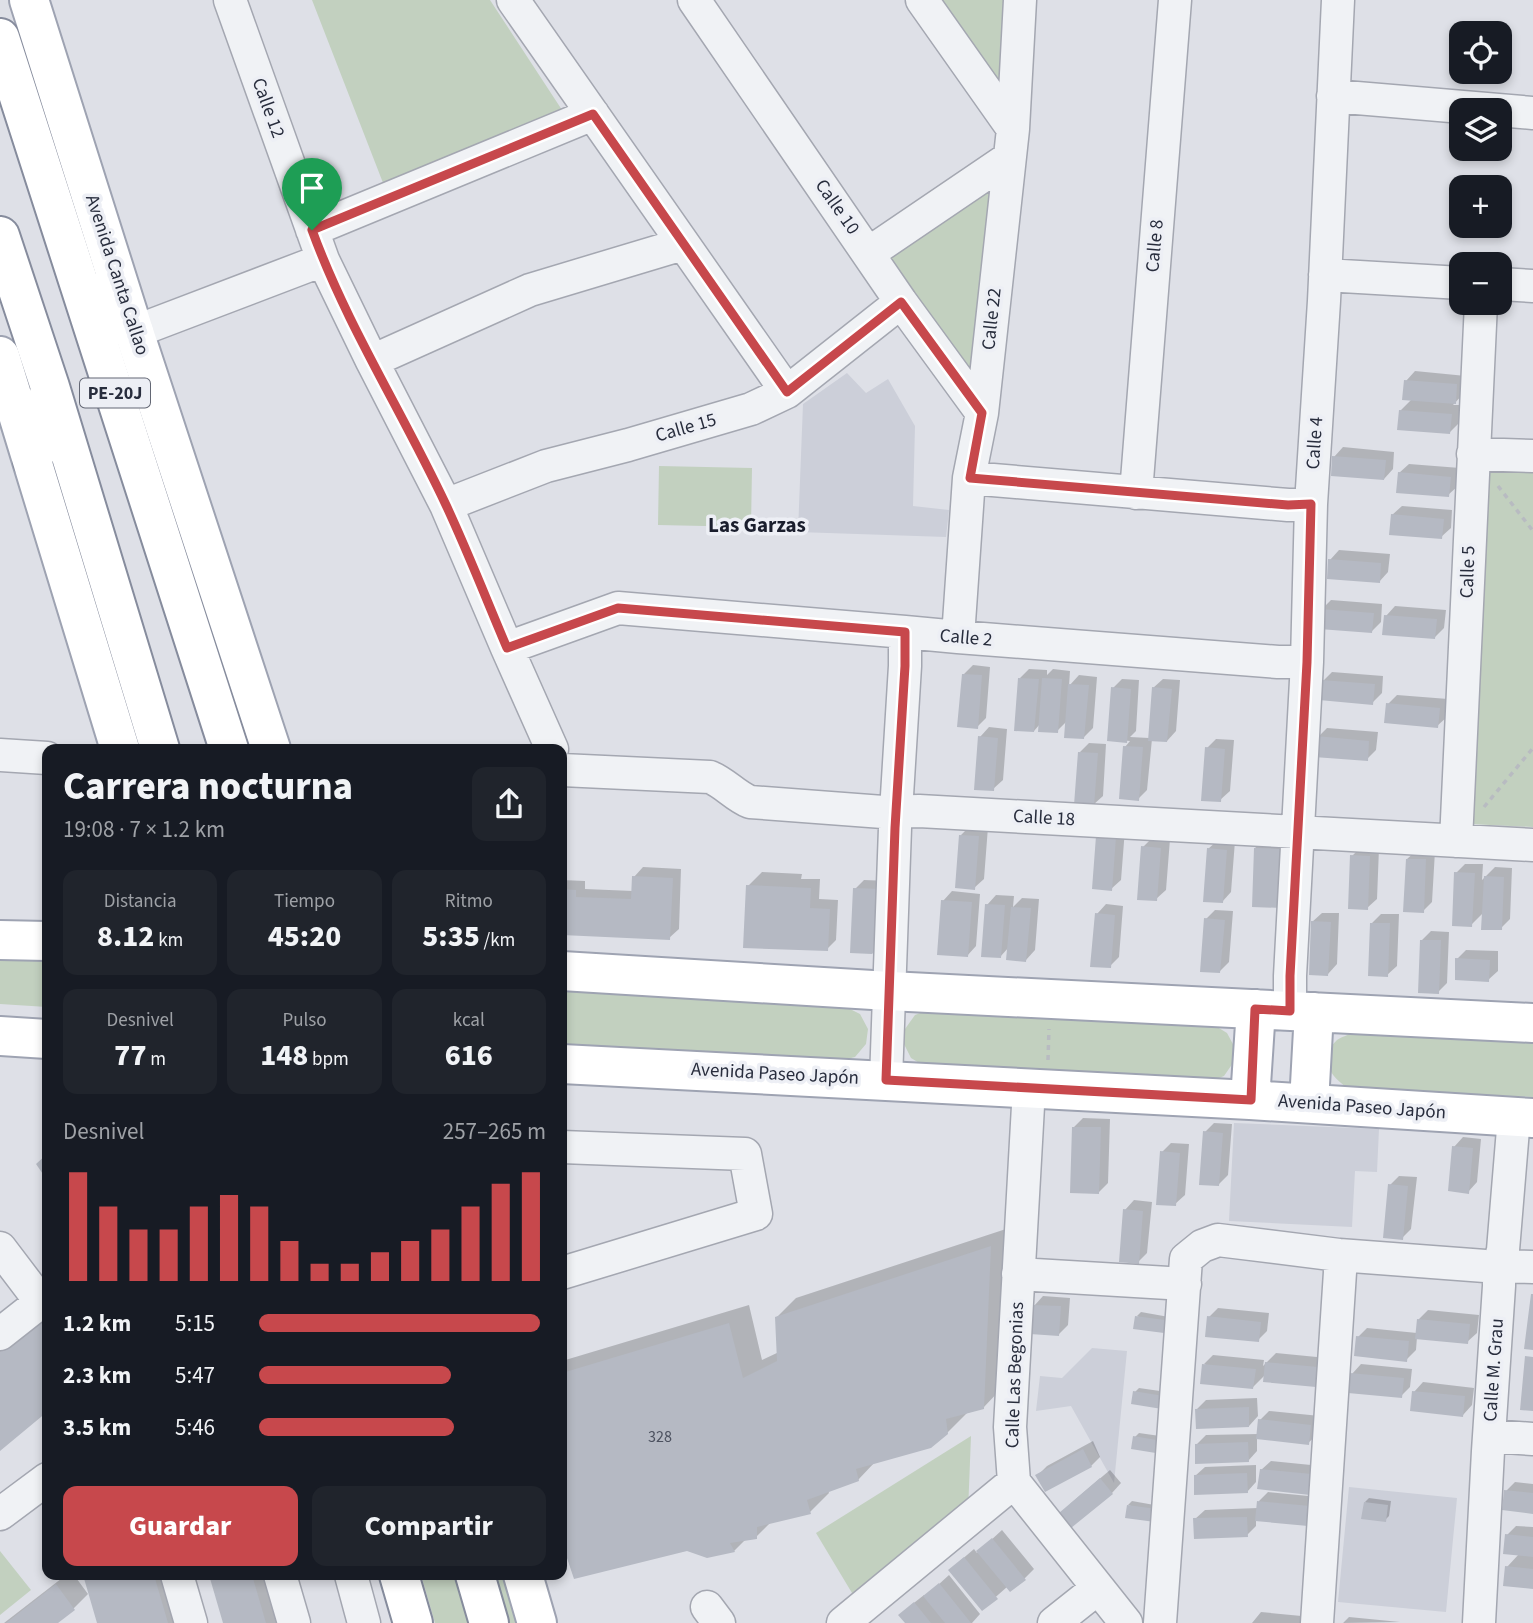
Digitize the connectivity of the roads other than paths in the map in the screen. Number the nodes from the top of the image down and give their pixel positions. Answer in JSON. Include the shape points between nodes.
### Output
{"nodes":[{"id":1,"x":29,"y":0,"type":"edge"},
{"id":2,"x":230,"y":0,"type":"edge"},
{"id":3,"x":513,"y":0,"type":"edge"},
{"id":4,"x":694,"y":0,"type":"edge"},
{"id":5,"x":922,"y":0,"type":"edge"},
{"id":6,"x":1020,"y":0,"type":"edge"},
{"id":7,"x":1175,"y":0,"type":"edge"},
{"id":8,"x":1338,"y":0,"type":"edge"},
{"id":9,"x":0,"y":38,"type":"edge"},
{"id":10,"x":1333,"y":96,"type":"junction"},
{"id":11,"x":1533,"y":113,"type":"edge"},
{"id":12,"x":593,"y":114,"type":"junction"},
{"id":13,"x":1011,"y":144,"type":"junction"},
{"id":14,"x":312,"y":230,"type":"junction"},
{"id":15,"x":0,"y":236,"type":"edge"},
{"id":16,"x":683,"y":244,"type":"junction"},
{"id":17,"x":869,"y":253,"type":"junction"},
{"id":18,"x":323,"y":260,"type":"junction"},
{"id":19,"x":1325,"y":275,"type":"junction"},
{"id":20,"x":1449,"y":282,"type":"edge"},
{"id":21,"x":1512,"y":285,"type":"edge"},
{"id":22,"x":81,"y":286,"type":"junction"},
{"id":23,"x":1533,"y":286,"type":"edge"},
{"id":24,"x":901,"y":302,"type":"junction"},
{"id":25,"x":1480,"y":315,"type":"edge"},
{"id":26,"x":134,"y":332,"type":"junction"},
{"id":27,"x":0,"y":356,"type":"edge"},
{"id":28,"x":372,"y":361,"type":"junction"},
{"id":29,"x":51,"y":387,"type":"junction"},
{"id":30,"x":787,"y":392,"type":"junction"},
{"id":31,"x":982,"y":413,"type":"junction"},
{"id":32,"x":1473,"y":454,"type":"junction"},
{"id":33,"x":1533,"y":456,"type":"edge"},
{"id":34,"x":33,"y":461,"type":"junction"},
{"id":35,"x":970,"y":478,"type":"junction"},
{"id":36,"x":1136,"y":493,"type":"junction"},
{"id":37,"x":1311,"y":504,"type":"junction"},
{"id":38,"x":446,"y":505,"type":"junction"},
{"id":39,"x":905,"y":632,"type":"junction"},
{"id":40,"x":958,"y":637,"type":"junction"},
{"id":41,"x":507,"y":648,"type":"junction"},
{"id":42,"x":1307,"y":662,"type":"junction"},
{"id":43,"x":118,"y":744,"type":"edge"},
{"id":44,"x":158,"y":744,"type":"edge"},
{"id":45,"x":227,"y":744,"type":"edge"},
{"id":46,"x":269,"y":744,"type":"edge"},
{"id":47,"x":550,"y":744,"type":"edge"},
{"id":48,"x":0,"y":755,"type":"edge"},
{"id":49,"x":42,"y":758,"type":"edge"},
{"id":50,"x":567,"y":770,"type":"edge"},
{"id":51,"x":897,"y":812,"type":"junction"},
{"id":52,"x":1299,"y":832,"type":"junction"},
{"id":53,"x":1456,"y":841,"type":"junction"},
{"id":54,"x":1533,"y":845,"type":"edge"},
{"id":55,"x":0,"y":940,"type":"edge"},
{"id":56,"x":42,"y":941,"type":"edge"},
{"id":57,"x":567,"y":971,"type":"edge"},
{"id":58,"x":889,"y":991,"type":"junction"},
{"id":59,"x":1286,"y":1011,"type":"junction"},
{"id":60,"x":1533,"y":1023,"type":"edge"},
{"id":61,"x":0,"y":1036,"type":"edge"},
{"id":62,"x":42,"y":1038,"type":"edge"},
{"id":63,"x":572,"y":1067,"type":"edge"},
{"id":64,"x":886,"y":1080,"type":"junction"},
{"id":65,"x":1037,"y":1088,"type":"junction"},
{"id":66,"x":1251,"y":1100,"type":"junction"},
{"id":67,"x":1309,"y":1103,"type":"junction"},
{"id":68,"x":1524,"y":1118,"type":"edge"},
{"id":69,"x":567,"y":1147,"type":"edge"},
{"id":70,"x":0,"y":1248,"type":"edge"},
{"id":71,"x":1339,"y":1255,"type":"junction"},
{"id":72,"x":1499,"y":1266,"type":"junction"},
{"id":73,"x":1533,"y":1268,"type":"edge"},
{"id":74,"x":567,"y":1271,"type":"edge"},
{"id":75,"x":1186,"y":1271,"type":"junction"},
{"id":76,"x":1018,"y":1274,"type":"junction"},
{"id":77,"x":42,"y":1297,"type":"edge"},
{"id":78,"x":42,"y":1301,"type":"edge"},
{"id":79,"x":0,"y":1334,"type":"edge"},
{"id":80,"x":1490,"y":1436,"type":"junction"},
{"id":81,"x":1533,"y":1439,"type":"edge"},
{"id":82,"x":1014,"y":1482,"type":"junction"},
{"id":83,"x":42,"y":1483,"type":"edge"},
{"id":84,"x":0,"y":1514,"type":"edge"},
{"id":85,"x":178,"y":1580,"type":"edge"},
{"id":86,"x":281,"y":1580,"type":"edge"},
{"id":87,"x":352,"y":1580,"type":"edge"},
{"id":88,"x":476,"y":1580,"type":"edge"},
{"id":89,"x":524,"y":1580,"type":"edge"},
{"id":90,"x":1098,"y":1588,"type":"junction"},
{"id":91,"x":191,"y":1623,"type":"edge"},
{"id":92,"x":293,"y":1623,"type":"edge"},
{"id":93,"x":364,"y":1623,"type":"edge"},
{"id":94,"x":489,"y":1623,"type":"edge"},
{"id":95,"x":537,"y":1623,"type":"edge"},
{"id":96,"x":843,"y":1623,"type":"edge"},
{"id":97,"x":1054,"y":1623,"type":"edge"},
{"id":98,"x":1126,"y":1623,"type":"edge"},
{"id":99,"x":1160,"y":1623,"type":"edge"},
{"id":100,"x":1317,"y":1623,"type":"edge"},
{"id":101,"x":1479,"y":1623,"type":"edge"}],
"edges":[{"from":1,"to":26,"type":"main road","name":"Avenida Canta Callao"},
{"from":2,"to":14,"type":"street","name":"Calle 12"},
{"from":3,"to":12,"type":"street"},
{"from":4,"to":17,"type":"street","name":"Calle 10"},
{"from":5,"to":13,"type":"street"},
{"from":6,"to":13,"type":"street","name":"Calle 22"},
{"from":7,"to":36,"type":"street","name":"Calle 8"},
{"from":8,"to":10,"type":"street","name":"Calle 4"},
{"from":9,"to":22,"type":"main road","name":"Avenida Canta Callao","number":"PE-20J"},
{"from":10,"to":11,"type":"street"},
{"from":10,"to":19,"type":"street","name":"Calle 4"},
{"from":12,"to":14,"type":"street"},
{"from":12,"to":16,"type":"street"},
{"from":13,"to":17,"type":"street"},
{"from":13,"to":31,"type":"street","name":"Calle 22"},
{"from":14,"to":18,"type":"street","name":"Calle 12"},
{"from":15,"to":29,"type":"main road","number":"PE-20J"},
{"from":16,"to":28,"type":"street","via":[[530,290]]},
{"from":16,"to":30,"type":"street"},
{"from":17,"to":24,"type":"street","name":"Calle 10"},
{"from":18,"to":26,"type":"street"},
{"from":18,"to":28,"type":"street","name":"Calle 12"},
{"from":19,"to":20,"type":"street"},
{"from":19,"to":37,"type":"street","name":"Calle 4"},
{"from":21,"to":23,"type":"street"},
{"from":22,"to":26,"type":"main road"},
{"from":22,"to":45,"type":"main road","name":"Avenida Canta Callao","number":"PE-20J"},
{"from":24,"to":30,"type":"street","name":"Calle 15"},
{"from":24,"to":31,"type":"street","name":"Calle 10"},
{"from":25,"to":32,"type":"street","name":"Calle 5"},
{"from":26,"to":46,"type":"main road","name":"Avenida Canta Callao"},
{"from":27,"to":34,"type":"main road"},
{"from":28,"to":38,"type":"street","name":"Calle 12"},
{"from":29,"to":34,"type":"main road"},
{"from":29,"to":44,"type":"main road","number":"PE-20J"},
{"from":30,"to":38,"type":"street","name":"Calle 15","via":[[751,409],[546,466]]},
{"from":31,"to":35,"type":"street","name":"Calle 22"},
{"from":32,"to":33,"type":"street"},
{"from":32,"to":53,"type":"street","name":"Calle 5"},
{"from":34,"to":43,"type":"main road"},
{"from":35,"to":36,"type":"street"},
{"from":35,"to":40,"type":"street","name":"Calle 22"},
{"from":36,"to":37,"type":"street"},
{"from":37,"to":42,"type":"street","name":"Calle 4"},
{"from":38,"to":41,"type":"street","name":"Calle 12"},
{"from":39,"to":40,"type":"street","name":"Calle 2"},
{"from":39,"to":41,"type":"street","name":"Calle 2","via":[[618,608]]},
{"from":39,"to":51,"type":"street"},
{"from":40,"to":42,"type":"street","name":"Calle 2"},
{"from":41,"to":47,"type":"street","name":"Calle 12"},
{"from":42,"to":52,"type":"street","name":"Calle 4"},
{"from":48,"to":49,"type":"street"},
{"from":50,"to":51,"type":"street","name":"Calle 18","via":[[710,777],[750,802]]},
{"from":51,"to":52,"type":"street","name":"Calle 18"},
{"from":51,"to":58,"type":"street"},
{"from":52,"to":53,"type":"street","name":"Calle 18"},
{"from":52,"to":59,"type":"street","name":"Calle 4"},
{"from":53,"to":54,"type":"street","name":"Calle 18"},
{"from":55,"to":56,"type":"main road"},
{"from":57,"to":58,"type":"main road"},
{"from":58,"to":59,"type":"main road"},
{"from":58,"to":64,"type":"street"},
{"from":59,"to":60,"type":"main road"},
{"from":59,"to":66,"type":"main road"},
{"from":59,"to":67,"type":"main road"},
{"from":61,"to":62,"type":"main road"},
{"from":63,"to":64,"type":"main road","name":"Avenida Paseo Japón"},
{"from":64,"to":65,"type":"main road","name":"Avenida Paseo Japón"},
{"from":65,"to":66,"type":"main road","name":"Avenida Paseo Japón"},
{"from":65,"to":76,"type":"street","name":"Calle Las Begonias"},
{"from":66,"to":67,"type":"main road","name":"Avenida Paseo Japón"},
{"from":67,"to":68,"type":"main road","name":"Avenida Paseo Japón"},
{"from":68,"to":72,"type":"street","name":"Calle M. Grau"},
{"from":69,"to":74,"type":"street","via":[[745,1154],[756,1214]]},
{"from":70,"to":77,"type":"street"},
{"from":71,"to":72,"type":"street"},
{"from":71,"to":75,"type":"street","via":[[1218,1240],[1202,1246]]},
{"from":71,"to":100,"type":"street"},
{"from":72,"to":73,"type":"street"},
{"from":72,"to":80,"type":"street","name":"Calle M. Grau"},
{"from":75,"to":76,"type":"street"},
{"from":75,"to":99,"type":"street"},
{"from":76,"to":82,"type":"street","name":"Calle Las Begonias","via":[[1010,1427]]},
{"from":78,"to":79,"type":"street"},
{"from":80,"to":81,"type":"street"},
{"from":80,"to":101,"type":"street","name":"Calle M. Grau"},
{"from":82,"to":90,"type":"street"},
{"from":82,"to":96,"type":"street"},
{"from":83,"to":84,"type":"street"},
{"from":85,"to":91,"type":"street"},
{"from":86,"to":92,"type":"street"},
{"from":87,"to":93,"type":"street"},
{"from":88,"to":94,"type":"main road"},
{"from":89,"to":95,"type":"main road"},
{"from":90,"to":97,"type":"street"},
{"from":90,"to":98,"type":"street"}]}
